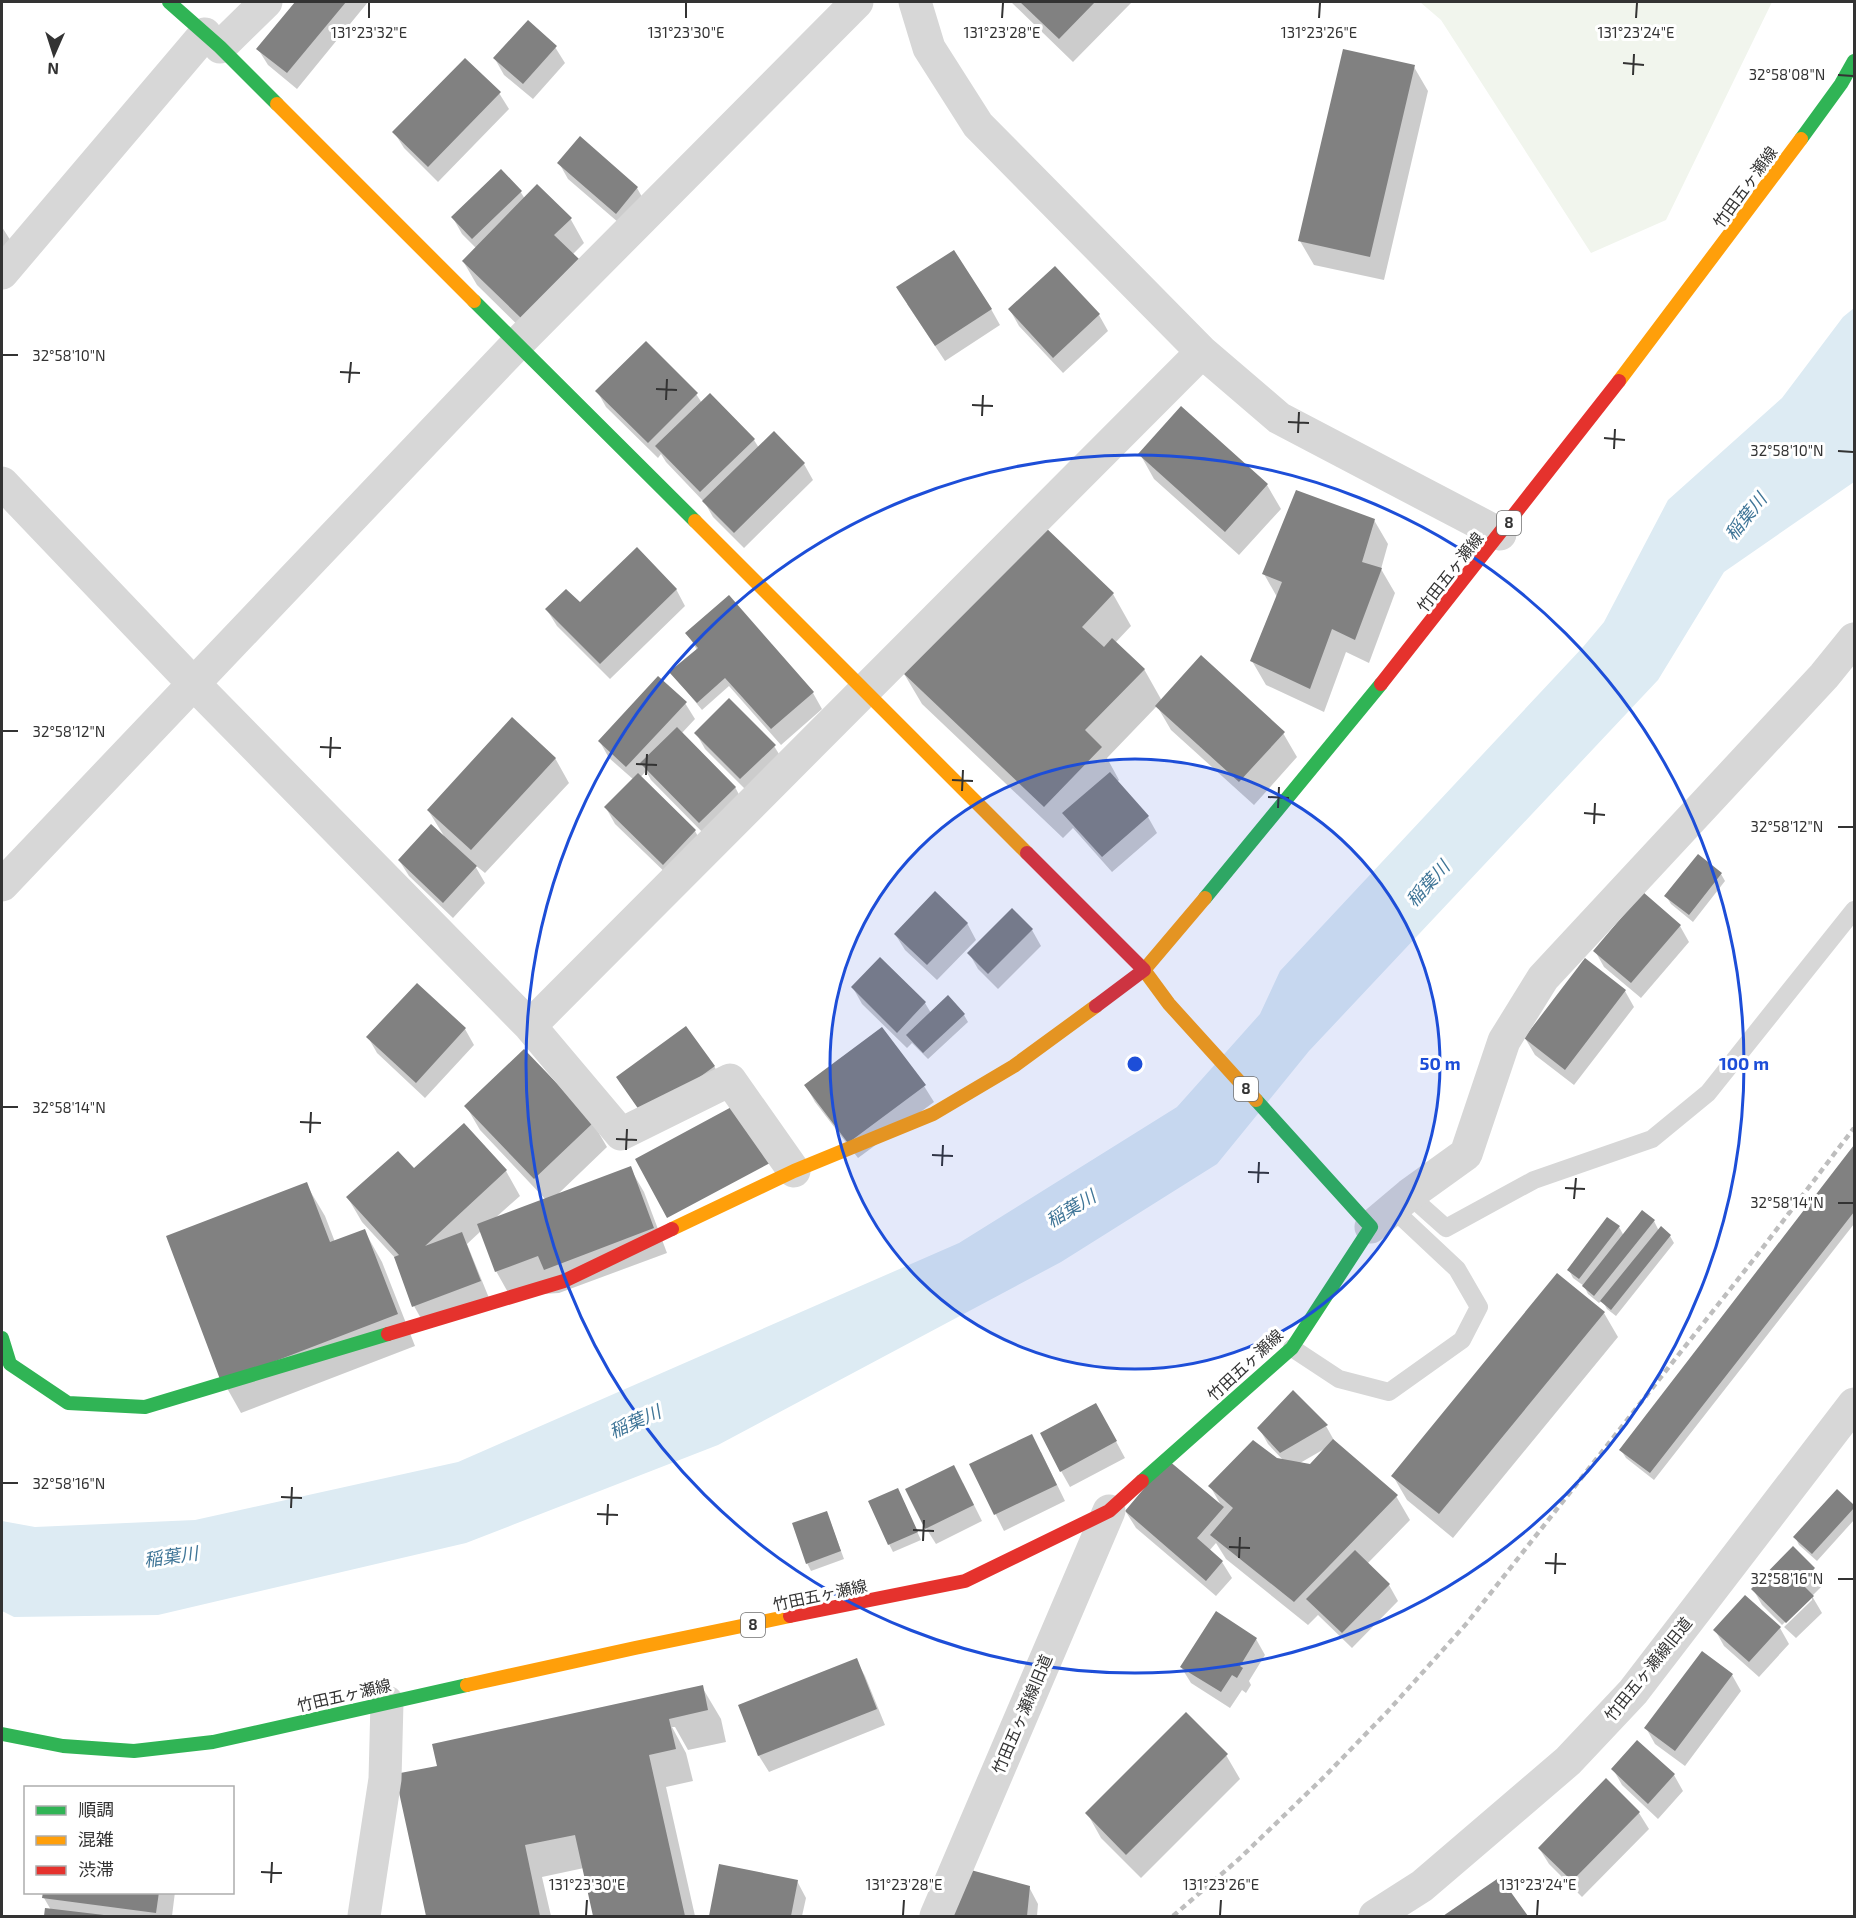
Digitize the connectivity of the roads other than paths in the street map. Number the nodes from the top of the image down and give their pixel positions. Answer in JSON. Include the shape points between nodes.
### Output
{"nodes":[{"id":1,"x":169,"y":2,"type":"edge"},
{"id":2,"x":266,"y":2,"type":"edge"},
{"id":3,"x":857,"y":2,"type":"edge"},
{"id":4,"x":915,"y":2,"type":"edge"},
{"id":5,"x":213,"y":40,"type":"junction"},
{"id":6,"x":1854,"y":61,"type":"edge"},
{"id":7,"x":2,"y":273,"type":"edge"},
{"id":8,"x":516,"y":345,"type":"junction"},
{"id":9,"x":1202,"y":352,"type":"junction"},
{"id":10,"x":2,"y":483,"type":"edge"},
{"id":11,"x":1500,"y":534,"type":"junction"},
{"id":12,"x":1854,"y":639,"type":"edge"},
{"id":13,"x":192,"y":682,"type":"junction"},
{"id":14,"x":864,"y":691,"type":"junction"},
{"id":15,"x":2,"y":885,"type":"edge"},
{"id":16,"x":1854,"y":910,"type":"edge"},
{"id":17,"x":1144,"y":970,"type":"junction"},
{"id":18,"x":530,"y":1026,"type":"junction"},
{"id":19,"x":794,"y":1171,"type":"junction"},
{"id":20,"x":1391,"y":1210,"type":"junction"},
{"id":21,"x":2,"y":1338,"type":"edge"},
{"id":22,"x":1292,"y":1348,"type":"junction"},
{"id":23,"x":1854,"y":1404,"type":"edge"},
{"id":24,"x":1108,"y":1511,"type":"junction"},
{"id":25,"x":387,"y":1702,"type":"junction"},
{"id":26,"x":2,"y":1734,"type":"edge"},
{"id":27,"x":364,"y":1917,"type":"edge"},
{"id":28,"x":936,"y":1917,"type":"edge"},
{"id":29,"x":1375,"y":1917,"type":"edge"}],
"edges":[{"from":1,"to":5,"type":"main road"},
{"from":2,"to":5,"type":"street"},
{"from":3,"to":8,"type":"street"},
{"from":4,"to":9,"type":"street","via":[[929,48],[978,125]]},
{"from":5,"to":7,"type":"street"},
{"from":5,"to":8,"type":"main road"},
{"from":6,"to":11,"type":"main road","name":"竹田五ヶ瀬線","number":"8","via":[[1726,242]]},
{"from":8,"to":13,"type":"street"},
{"from":8,"to":14,"type":"main road"},
{"from":9,"to":11,"type":"street","via":[[1279,418]]},
{"from":9,"to":14,"type":"street"},
{"from":10,"to":13,"type":"street"},
{"from":11,"to":17,"type":"main road","name":"竹田五ヶ瀬線","number":"8"},
{"from":12,"to":20,"type":"street","via":[[1816,685],[1543,978],[1504,1041],[1466,1154]]},
{"from":13,"to":15,"type":"street"},
{"from":13,"to":18,"type":"street"},
{"from":14,"to":17,"type":"main road"},
{"from":14,"to":18,"type":"street"},
{"from":16,"to":20,"type":"lane","via":[[1708,1093],[1652,1139],[1534,1180],[1446,1228]]},
{"from":17,"to":19,"type":"main road","name":"竹田五ヶ瀬線","via":[[1014,1066],[933,1114]]},
{"from":17,"to":20,"type":"main road","number":"8","via":[[1169,1004],[1323,1174]]},
{"from":18,"to":19,"type":"street","via":[[621,1134],[730,1080]]},
{"from":19,"to":21,"type":"main road","name":"竹田五ヶ瀬線","via":[[564,1281],[145,1407],[68,1403],[10,1364]]},
{"from":20,"to":22,"type":"main road","name":"竹田五ヶ瀬線","number":"8"},
{"from":20,"to":22,"type":"lane","via":[[1457,1269],[1479,1307],[1462,1340],[1389,1392],[1339,1378]]},
{"from":22,"to":24,"type":"main road","name":"竹田五ヶ瀬線","number":"8"},
{"from":23,"to":29,"type":"street","name":"竹田五ヶ瀬線旧道","via":[[1633,1692],[1568,1761],[1422,1886]]},
{"from":24,"to":25,"type":"main road","name":"竹田五ヶ瀬線","number":"8","via":[[965,1581]]},
{"from":24,"to":28,"type":"street","name":"竹田五ヶ瀬線旧道"},
{"from":25,"to":26,"type":"main road","name":"竹田五ヶ瀬線","number":"8","via":[[213,1742],[134,1750],[63,1746]]},
{"from":25,"to":27,"type":"street","via":[[386,1779]]}]}
